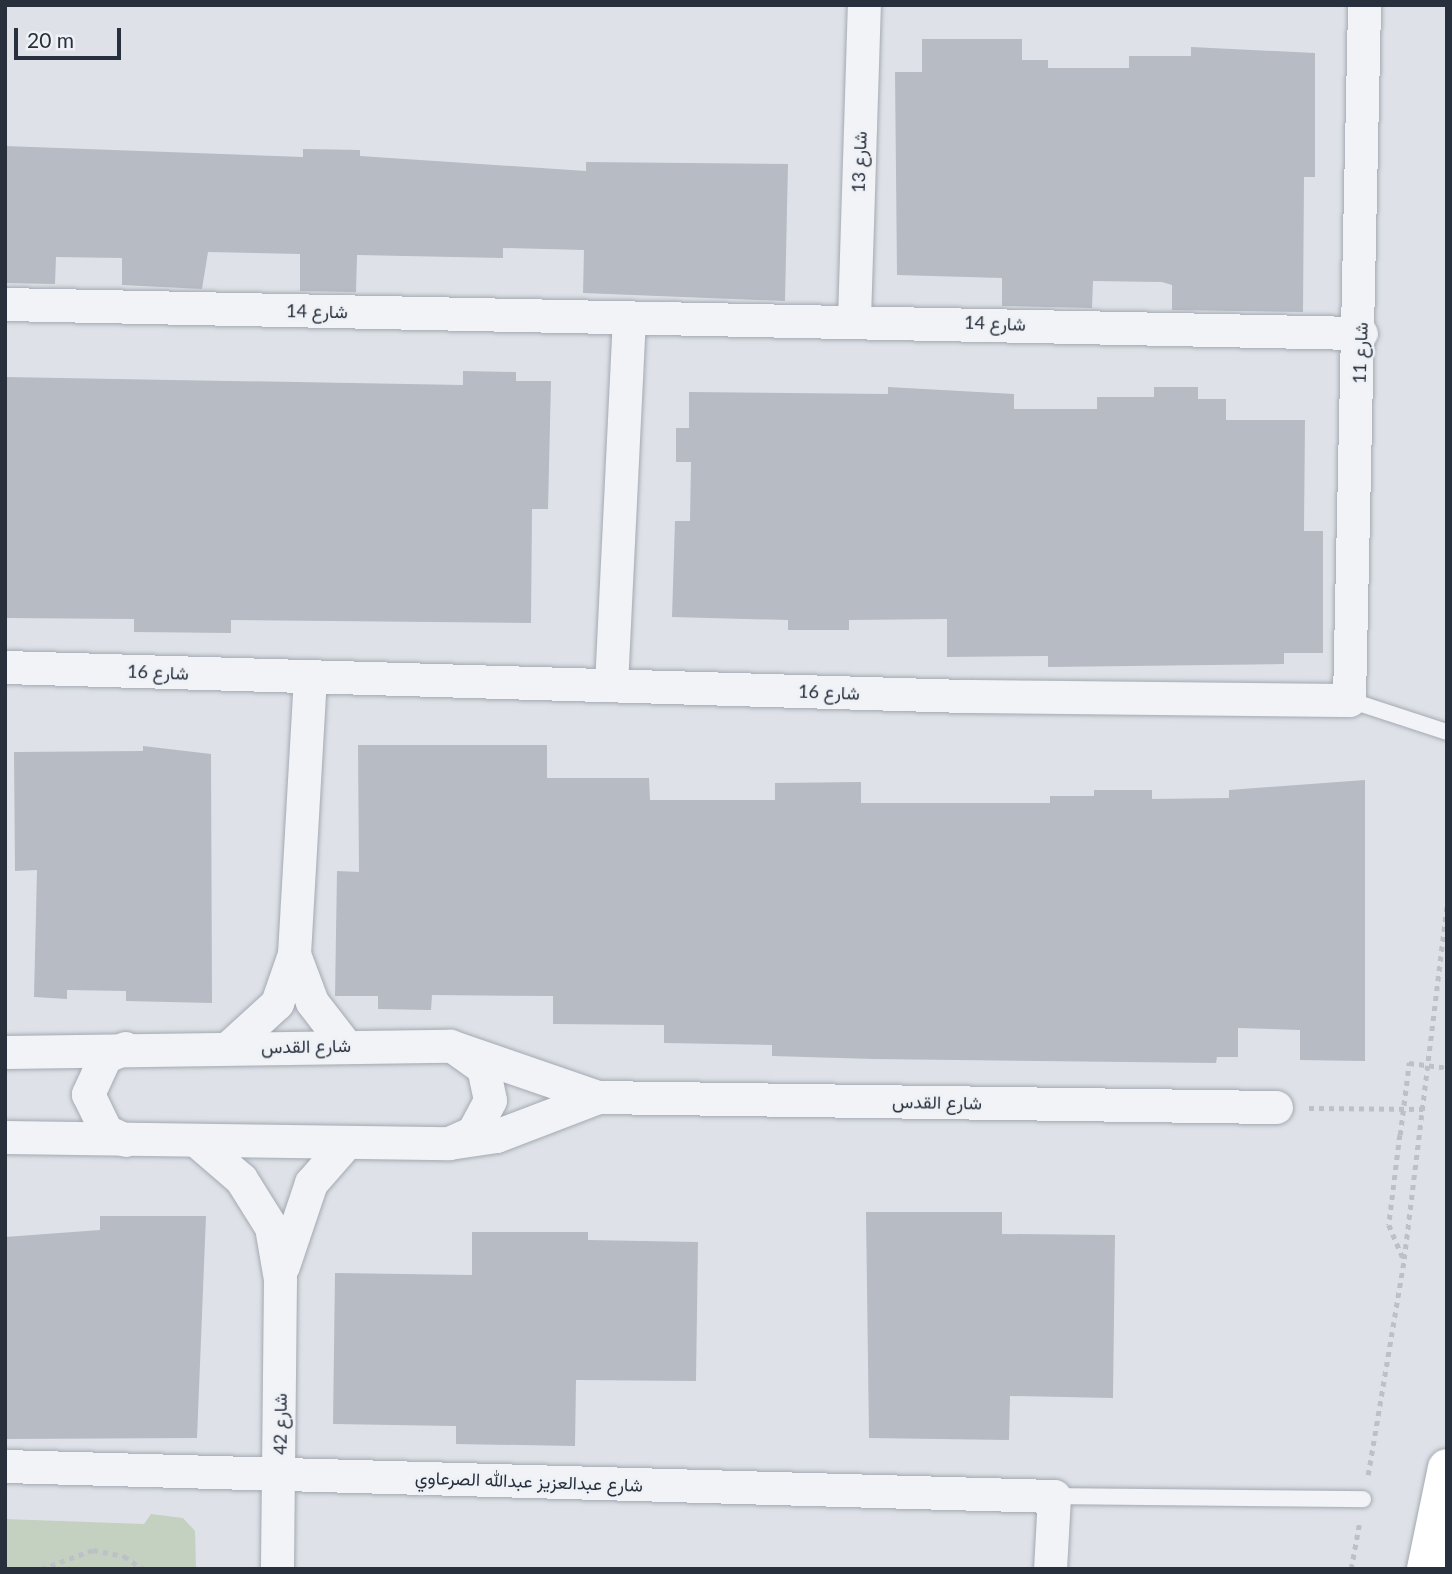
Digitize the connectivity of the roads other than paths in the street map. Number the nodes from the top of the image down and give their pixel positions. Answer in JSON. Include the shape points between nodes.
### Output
{"nodes":[{"id":1,"x":864,"y":5,"type":"edge"},
{"id":2,"x":1364,"y":5,"type":"edge"},
{"id":3,"x":5,"y":304,"type":"edge"},
{"id":4,"x":629,"y":318,"type":"junction"},
{"id":5,"x":855,"y":319,"type":"junction"},
{"id":6,"x":1361,"y":333,"type":"junction"},
{"id":7,"x":5,"y":667,"type":"edge"},
{"id":8,"x":310,"y":677,"type":"junction"},
{"id":9,"x":611,"y":685,"type":"junction"},
{"id":10,"x":1349,"y":700,"type":"junction"},
{"id":11,"x":1447,"y":732,"type":"edge"},
{"id":12,"x":294,"y":954,"type":"junction"},
{"id":13,"x":346,"y":1046,"type":"junction"},
{"id":14,"x":450,"y":1046,"type":"junction"},
{"id":15,"x":229,"y":1047,"type":"junction"},
{"id":16,"x":125,"y":1048,"type":"junction"},
{"id":17,"x":5,"y":1052,"type":"edge"},
{"id":18,"x":598,"y":1097,"type":"junction"},
{"id":19,"x":1276,"y":1108,"type":"road end"},
{"id":20,"x":5,"y":1137,"type":"edge"},
{"id":21,"x":125,"y":1140,"type":"junction"},
{"id":22,"x":198,"y":1142,"type":"junction"},
{"id":23,"x":449,"y":1143,"type":"junction"},
{"id":24,"x":345,"y":1144,"type":"junction"},
{"id":25,"x":280,"y":1279,"type":"junction"},
{"id":26,"x":5,"y":1466,"type":"edge"},
{"id":27,"x":1447,"y":1468,"type":"edge"},
{"id":28,"x":280,"y":1474,"type":"junction"},
{"id":29,"x":1054,"y":1496,"type":"junction"},
{"id":30,"x":1363,"y":1499,"type":"road end"},
{"id":31,"x":277,"y":1569,"type":"edge"},
{"id":32,"x":1050,"y":1569,"type":"edge"},
{"id":33,"x":1426,"y":1569,"type":"edge"}],
"edges":[{"from":1,"to":5,"type":"street","name":"شارع 13"},
{"from":2,"to":6,"type":"street","name":"شارع 11"},
{"from":3,"to":4,"type":"street","name":"شارع 14"},
{"from":4,"to":5,"type":"street","name":"شارع 14"},
{"from":4,"to":9,"type":"street"},
{"from":5,"to":6,"type":"street","name":"شارع 14"},
{"from":6,"to":10,"type":"street","name":"شارع 11"},
{"from":7,"to":8,"type":"street","name":"شارع 16"},
{"from":8,"to":9,"type":"street","name":"شارع 16"},
{"from":8,"to":12,"type":"street"},
{"from":9,"to":10,"type":"street","name":"شارع 16"},
{"from":10,"to":11,"type":"lane"},
{"from":12,"to":13,"type":"street","via":[[312,1002]]},
{"from":12,"to":15,"type":"street","via":[[277,1003]]},
{"from":13,"to":14,"type":"street","name":"شارع القدس"},
{"from":13,"to":15,"type":"street","name":"شارع القدس"},
{"from":14,"to":18,"type":"street","name":"شارع القدس"},
{"from":14,"to":23,"type":"street","via":[[483,1068],[490,1100],[473,1132]]},
{"from":15,"to":16,"type":"street","name":"شارع القدس"},
{"from":16,"to":17,"type":"street","name":"شارع القدس"},
{"from":16,"to":21,"type":"street","via":[[106,1057],[88,1094],[106,1131]]},
{"from":18,"to":19,"type":"street","name":"شارع القدس"},
{"from":18,"to":23,"type":"street","name":"شارع القدس","via":[[496,1136]]},
{"from":20,"to":21,"type":"street","name":"شارع القدس"},
{"from":21,"to":22,"type":"street","name":"شارع القدس"},
{"from":22,"to":24,"type":"street","name":"شارع القدس"},
{"from":22,"to":25,"type":"street","name":"شارع 42","via":[[241,1179],[271,1227]]},
{"from":23,"to":24,"type":"street","name":"شارع القدس"},
{"from":24,"to":25,"type":"street","name":"شارع 42","via":[[312,1183]]},
{"from":25,"to":28,"type":"street","name":"شارع 42"},
{"from":26,"to":28,"type":"street","name":"شارع عبدالعزيز عبدالله الصرعاوي"},
{"from":27,"to":33,"type":"highway"},
{"from":28,"to":29,"type":"street","name":"شارع عبدالعزيز عبدالله الصرعاوي"},
{"from":28,"to":31,"type":"street","name":"شارع 42"},
{"from":29,"to":30,"type":"lane"},
{"from":29,"to":32,"type":"street"}]}
